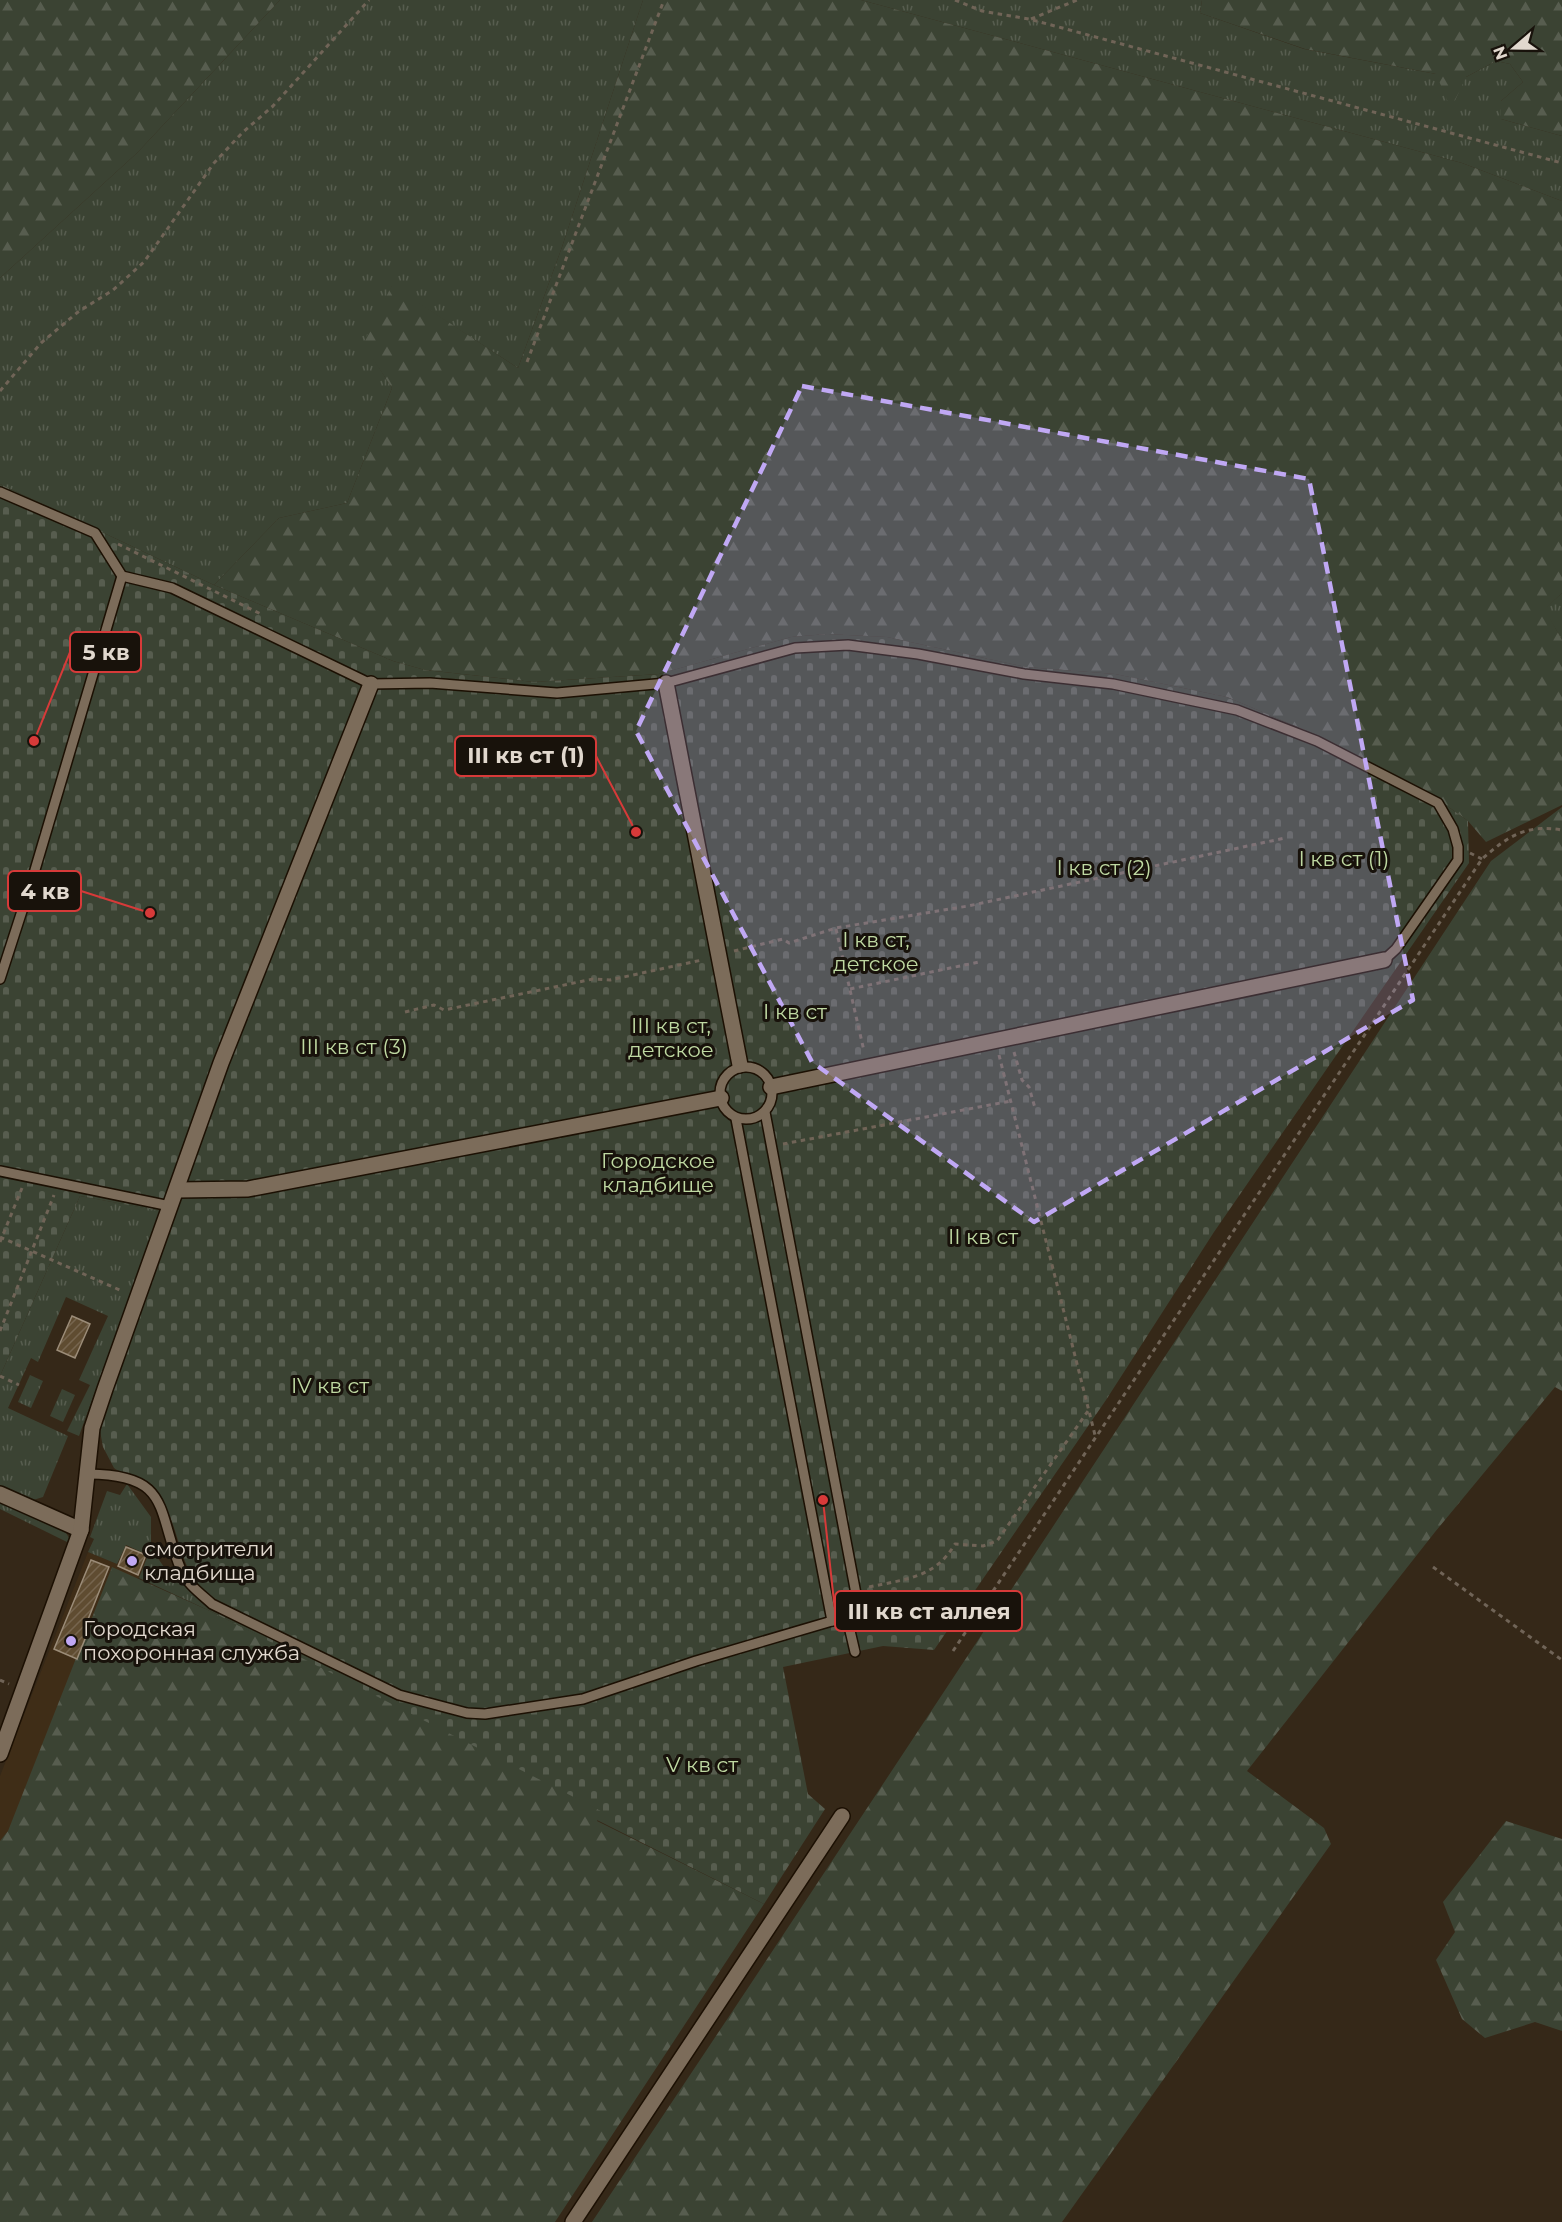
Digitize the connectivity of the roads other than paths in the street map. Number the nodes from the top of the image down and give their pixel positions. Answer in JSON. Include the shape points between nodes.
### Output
{"nodes":[{"id":1,"x":0,"y":492,"type":"edge"},
{"id":2,"x":122,"y":576,"type":"junction"},
{"id":3,"x":666,"y":683,"type":"junction"},
{"id":4,"x":371,"y":684,"type":"junction"},
{"id":5,"x":1384,"y":960,"type":"joint"},
{"id":6,"x":0,"y":979,"type":"edge"},
{"id":7,"x":740,"y":1065,"type":"junction"},
{"id":8,"x":771,"y":1088,"type":"junction"},
{"id":9,"x":721,"y":1098,"type":"junction"},
{"id":10,"x":765,"y":1112,"type":"junction"},
{"id":11,"x":736,"y":1119,"type":"junction"},
{"id":12,"x":0,"y":1171,"type":"edge"},
{"id":13,"x":178,"y":1190,"type":"junction"},
{"id":14,"x":170,"y":1206,"type":"junction"},
{"id":15,"x":89,"y":1474,"type":"junction"},
{"id":16,"x":0,"y":1494,"type":"edge"},
{"id":17,"x":81,"y":1530,"type":"junction"},
{"id":18,"x":847,"y":1618,"type":"junction"},
{"id":19,"x":832,"y":1621,"type":"junction"},
{"id":20,"x":855,"y":1652,"type":"dead end"},
{"id":21,"x":0,"y":1754,"type":"edge"},
{"id":22,"x":842,"y":1816,"type":"dead end"},
{"id":23,"x":573,"y":2222,"type":"edge"}],
"edges":[{"from":1,"to":2,"type":"lane","via":[[95,533]]},
{"from":2,"to":4,"type":"lane","via":[[172,588]]},
{"from":2,"to":6,"type":"lane"},
{"from":3,"to":4,"type":"lane","via":[[557,693],[430,683]]},
{"from":3,"to":5,"type":"lane","via":[[795,648],[848,645],[1024,675],[1113,684],[1237,710],[1317,741],[1438,803],[1453,829],[1458,860],[1396,949]]},
{"from":3,"to":7,"type":"street"},
{"from":4,"to":13,"type":"street","via":[[259,963]]},
{"from":5,"to":8,"type":"street"},
{"from":7,"to":8,"type":"lane","via":[[764,1074]]},
{"from":7,"to":9,"type":"lane","via":[[725,1075]]},
{"from":8,"to":10,"type":"lane","via":[[771,1102]]},
{"from":9,"to":11,"type":"lane","via":[[727,1112]]},
{"from":9,"to":13,"type":"street","via":[[248,1189]]},
{"from":10,"to":11,"type":"lane","via":[[752,1119]]},
{"from":10,"to":18,"type":"lane","via":[[856,1590],[860,1616]]},
{"from":11,"to":19,"type":"lane"},
{"from":12,"to":14,"type":"lane"},
{"from":13,"to":14,"type":"street"},
{"from":14,"to":15,"type":"street","via":[[92,1428]]},
{"from":15,"to":17,"type":"street"},
{"from":15,"to":19,"type":"lane","via":[[112,1474],[149,1486],[161,1505],[181,1569],[212,1604],[399,1695],[467,1713],[486,1714],[583,1699]]},
{"from":16,"to":17,"type":"street"},
{"from":17,"to":21,"type":"street"},
{"from":18,"to":19,"type":"lane"},
{"from":18,"to":20,"type":"lane"},
{"from":22,"to":23,"type":"street"}]}
